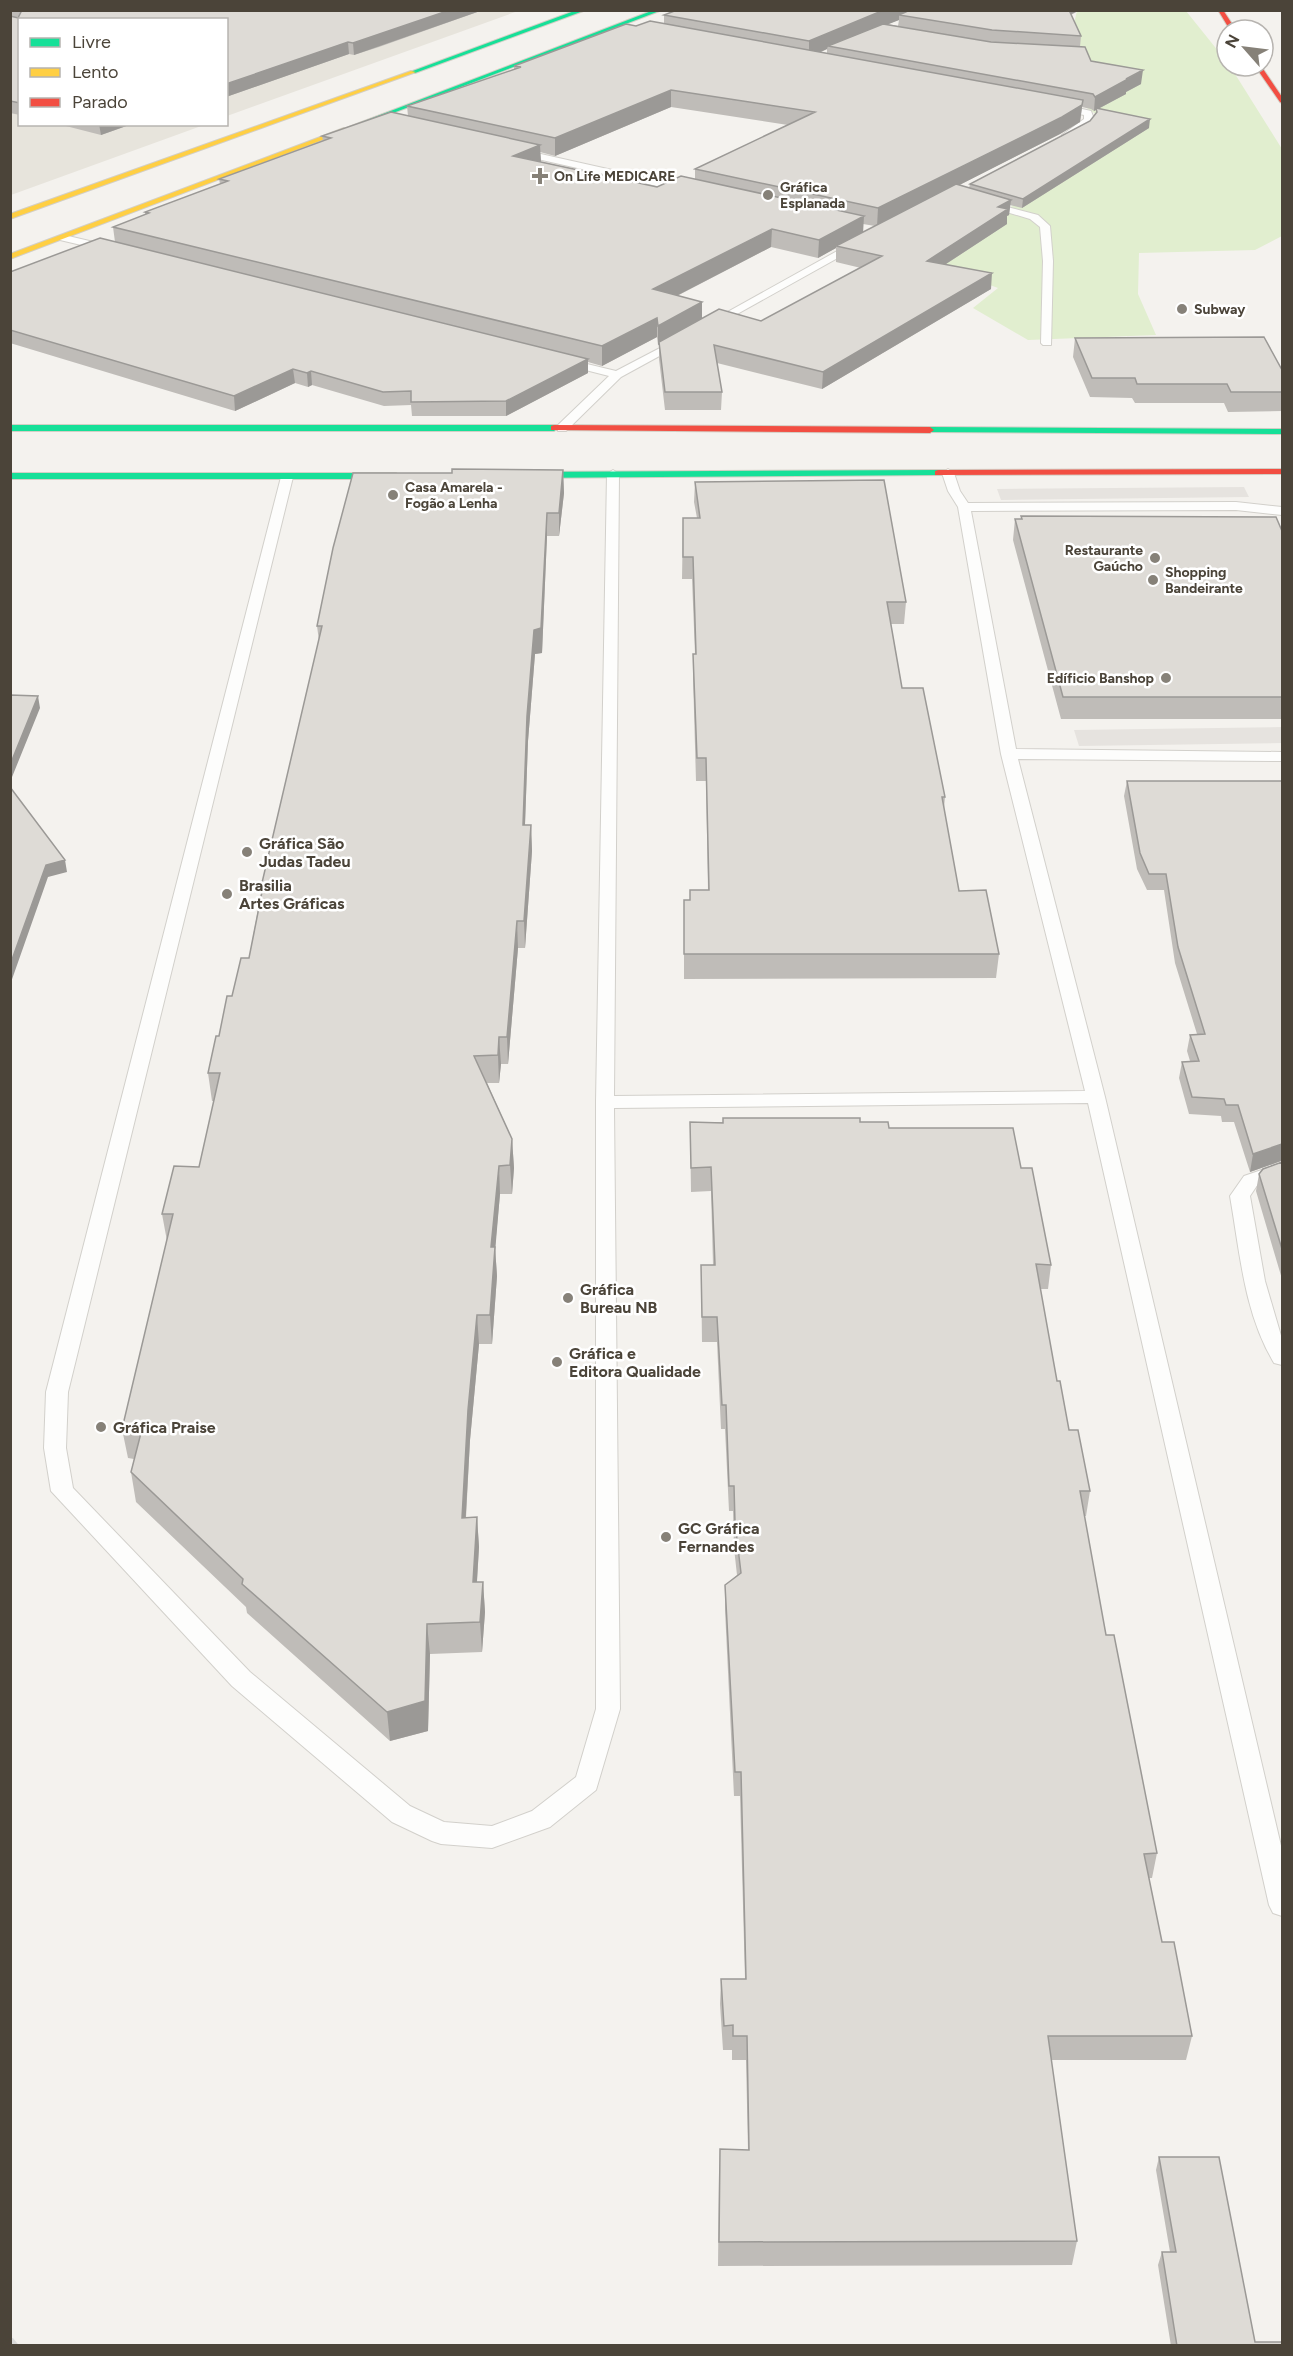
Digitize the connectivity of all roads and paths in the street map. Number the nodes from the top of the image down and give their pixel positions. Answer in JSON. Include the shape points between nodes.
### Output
{"nodes":[{"id":1,"x":584,"y":10,"type":"edge"},
{"id":2,"x":660,"y":10,"type":"edge"},
{"id":3,"x":616,"y":27,"type":"junction"},
{"id":4,"x":639,"y":31,"type":"edge"},
{"id":5,"x":1266,"y":78,"type":"edge"},
{"id":6,"x":1282,"y":101,"type":"edge"},
{"id":7,"x":1049,"y":105,"type":"edge"},
{"id":8,"x":372,"y":120,"type":"junction"},
{"id":9,"x":395,"y":125,"type":"edge"},
{"id":10,"x":1055,"y":142,"type":"edge"},
{"id":11,"x":247,"y":144,"type":"junction"},
{"id":12,"x":498,"y":148,"type":"edge"},
{"id":13,"x":294,"y":150,"type":"junction"},
{"id":14,"x":160,"y":161,"type":"junction"},
{"id":15,"x":231,"y":173,"type":"junction"},
{"id":16,"x":694,"y":191,"type":"edge"},
{"id":17,"x":976,"y":200,"type":"edge"},
{"id":18,"x":10,"y":217,"type":"edge"},
{"id":19,"x":64,"y":238,"type":"junction"},
{"id":20,"x":867,"y":238,"type":"edge"},
{"id":21,"x":122,"y":252,"type":"edge"},
{"id":22,"x":10,"y":257,"type":"edge"},
{"id":23,"x":701,"y":329,"type":"edge"},
{"id":24,"x":690,"y":335,"type":"edge"},
{"id":25,"x":1047,"y":343,"type":"dead end"},
{"id":26,"x":548,"y":358,"type":"edge"},
{"id":27,"x":617,"y":375,"type":"junction"},
{"id":28,"x":10,"y":428,"type":"edge"},
{"id":29,"x":562,"y":428,"type":"junction"},
{"id":30,"x":32,"y":429,"type":"junction"},
{"id":31,"x":153,"y":429,"type":"junction"},
{"id":32,"x":1282,"y":432,"type":"edge"},
{"id":33,"x":53,"y":439,"type":"dead end"},
{"id":34,"x":121,"y":443,"type":"dead end"},
{"id":35,"x":41,"y":459,"type":"dead end"},
{"id":36,"x":111,"y":461,"type":"dead end"},
{"id":37,"x":1282,"y":472,"type":"edge"},
{"id":38,"x":948,"y":473,"type":"junction"},
{"id":39,"x":613,"y":474,"type":"junction"},
{"id":40,"x":508,"y":475,"type":"edge"},
{"id":41,"x":12,"y":476,"type":"edge"},
{"id":42,"x":415,"y":476,"type":"edge"},
{"id":43,"x":114,"y":477,"type":"junction"},
{"id":44,"x":287,"y":477,"type":"junction"},
{"id":45,"x":964,"y":507,"type":"junction"},
{"id":46,"x":1282,"y":510,"type":"edge"},
{"id":47,"x":1009,"y":754,"type":"junction"},
{"id":48,"x":1282,"y":756,"type":"edge"},
{"id":49,"x":1096,"y":1097,"type":"junction"},
{"id":50,"x":605,"y":1102,"type":"junction"},
{"id":51,"x":1282,"y":1169,"type":"edge"},
{"id":52,"x":1282,"y":1358,"type":"edge"},
{"id":53,"x":1282,"y":1905,"type":"edge"}],
"edges":[{"from":1,"to":11,"type":"main road"},
{"from":2,"to":3,"type":"main road"},
{"from":3,"to":4,"type":"lane"},
{"from":3,"to":8,"type":"main road"},
{"from":5,"to":6,"type":"main road"},
{"from":7,"to":10,"type":"lane","via":[[1088,113],[1089,119]]},
{"from":8,"to":9,"type":"lane"},
{"from":8,"to":13,"type":"main road"},
{"from":11,"to":13,"type":"main road","via":[[259,152]]},
{"from":11,"to":14,"type":"main road"},
{"from":12,"to":16,"type":"lane"},
{"from":13,"to":15,"type":"main road"},
{"from":14,"to":15,"type":"main road","via":[[214,163],[230,167]]},
{"from":14,"to":18,"type":"main road"},
{"from":15,"to":19,"type":"main road"},
{"from":17,"to":25,"type":"lane","via":[[1034,217],[1045,226]]},
{"from":19,"to":21,"type":"lane"},
{"from":19,"to":22,"type":"main road"},
{"from":20,"to":23,"type":"lane"},
{"from":24,"to":27,"type":"lane"},
{"from":26,"to":27,"type":"lane"},
{"from":27,"to":29,"type":"lane"},
{"from":28,"to":30,"type":"main road"},
{"from":29,"to":31,"type":"main road"},
{"from":29,"to":32,"type":"main road"},
{"from":30,"to":31,"type":"main road"},
{"from":30,"to":33,"type":"main road"},
{"from":31,"to":34,"type":"main road"},
{"from":35,"to":41,"type":"main road"},
{"from":36,"to":43,"type":"main road"},
{"from":37,"to":38,"type":"main road"},
{"from":38,"to":39,"type":"main road"},
{"from":38,"to":45,"type":"lane"},
{"from":39,"to":40,"type":"main road"},
{"from":39,"to":50,"type":"lane"},
{"from":41,"to":43,"type":"main road"},
{"from":42,"to":44,"type":"main road"},
{"from":43,"to":44,"type":"main road"},
{"from":44,"to":50,"type":"lane","via":[[57,1392],[55,1448],[62,1491],[241,1679],[401,1814],[441,1833],[492,1837],[541,1819],[587,1783],[608,1709]]},
{"from":45,"to":46,"type":"lane","via":[[1236,506]]},
{"from":45,"to":47,"type":"lane"},
{"from":47,"to":48,"type":"lane"},
{"from":47,"to":49,"type":"lane"},
{"from":49,"to":50,"type":"lane"},
{"from":49,"to":53,"type":"lane"},
{"from":51,"to":52,"type":"lane","via":[[1251,1180],[1240,1196],[1261,1305],[1272,1342]]}]}
